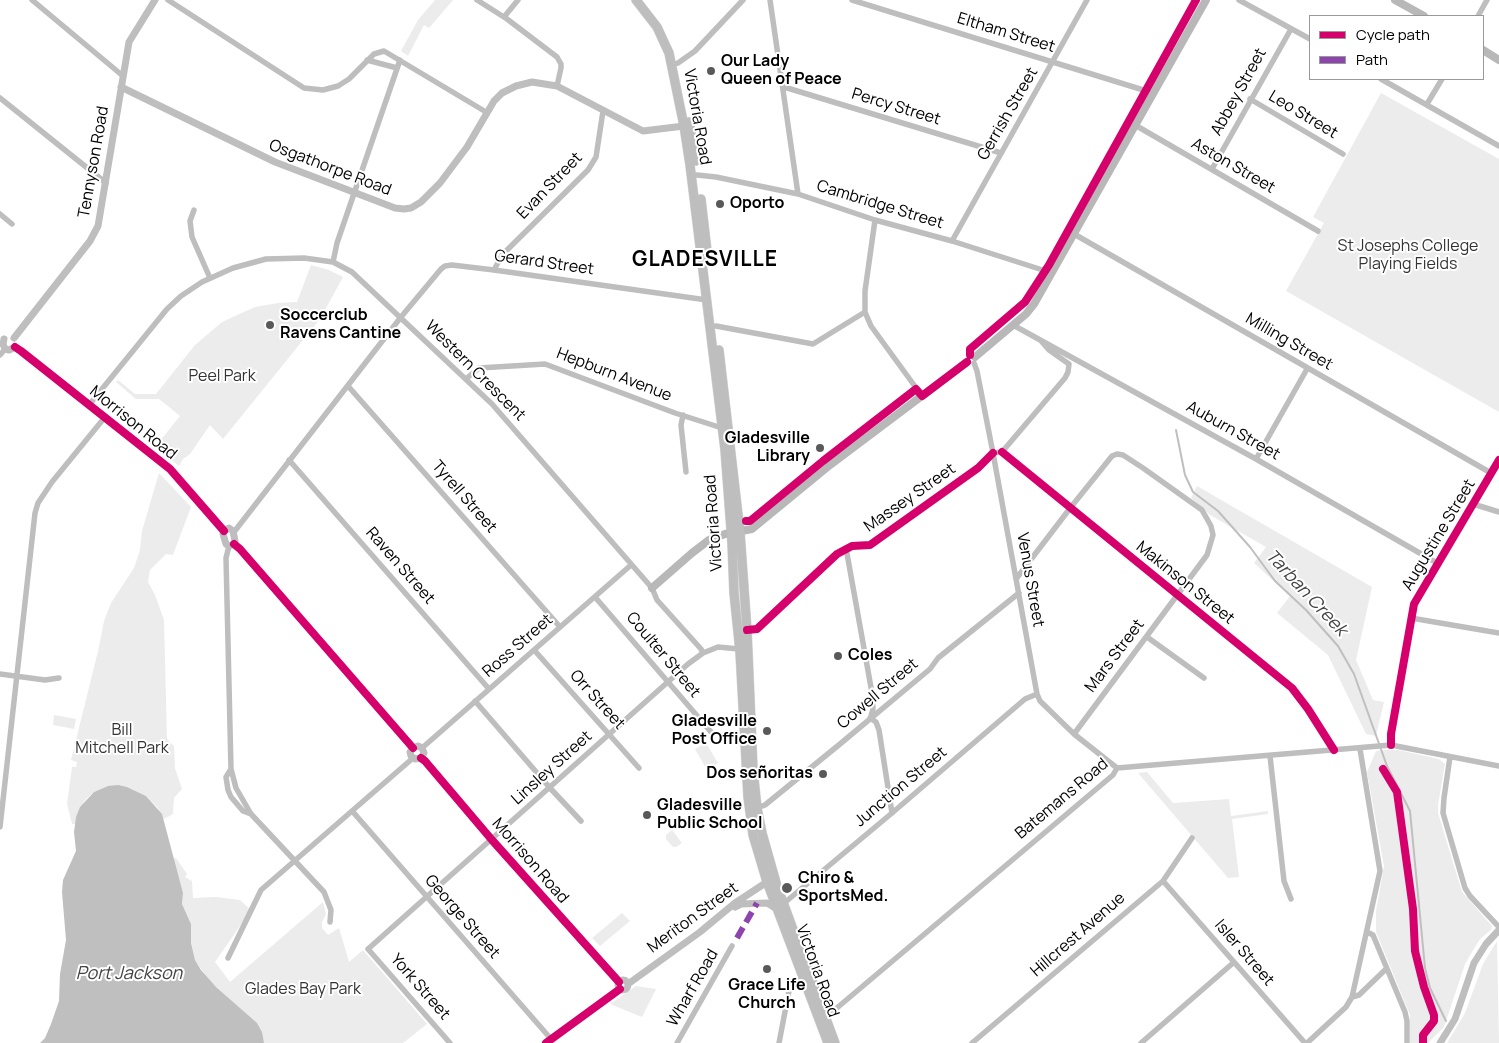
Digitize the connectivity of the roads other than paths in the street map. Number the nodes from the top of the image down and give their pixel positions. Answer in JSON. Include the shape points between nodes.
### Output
{"nodes":[{"id":1,"x":32,"y":0,"type":"edge"},
{"id":2,"x":155,"y":0,"type":"edge"},
{"id":3,"x":168,"y":0,"type":"edge"},
{"id":4,"x":477,"y":0,"type":"edge"},
{"id":5,"x":518,"y":0,"type":"edge"},
{"id":6,"x":636,"y":0,"type":"edge"},
{"id":7,"x":644,"y":0,"type":"edge"},
{"id":8,"x":743,"y":0,"type":"edge"},
{"id":9,"x":770,"y":0,"type":"edge"},
{"id":10,"x":852,"y":0,"type":"edge"},
{"id":11,"x":1087,"y":0,"type":"edge"},
{"id":12,"x":1206,"y":0,"type":"edge"},
{"id":13,"x":1239,"y":0,"type":"edge"},
{"id":14,"x":1396,"y":0,"type":"edge"},
{"id":15,"x":1487,"y":0,"type":"edge"},
{"id":16,"x":1422,"y":15,"type":"edge"},
{"id":17,"x":1479,"y":15,"type":"edge"},
{"id":18,"x":504,"y":17,"type":"junction"},
{"id":19,"x":1291,"y":29,"type":"junction"},
{"id":20,"x":1309,"y":38,"type":"edge"},
{"id":21,"x":1484,"y":51,"type":"edge"},
{"id":22,"x":367,"y":60,"type":"junction"},
{"id":23,"x":400,"y":60,"type":"junction"},
{"id":24,"x":1499,"y":60,"type":"edge"},
{"id":25,"x":1053,"y":62,"type":"junction"},
{"id":26,"x":675,"y":64,"type":"junction"},
{"id":27,"x":397,"y":68,"type":"junction"},
{"id":28,"x":123,"y":76,"type":"junction"},
{"id":29,"x":1383,"y":80,"type":"edge"},
{"id":30,"x":1441,"y":80,"type":"edge"},
{"id":31,"x":557,"y":86,"type":"junction"},
{"id":32,"x":120,"y":87,"type":"junction"},
{"id":33,"x":784,"y":87,"type":"junction"},
{"id":34,"x":1153,"y":93,"type":"junction"},
{"id":35,"x":0,"y":98,"type":"edge"},
{"id":36,"x":1250,"y":99,"type":"junction"},
{"id":37,"x":1427,"y":104,"type":"junction"},
{"id":38,"x":604,"y":111,"type":"junction"},
{"id":39,"x":486,"y":112,"type":"junction"},
{"id":40,"x":1135,"y":125,"type":"junction"},
{"id":41,"x":684,"y":126,"type":"junction"},
{"id":42,"x":1499,"y":146,"type":"edge"},
{"id":43,"x":1001,"y":153,"type":"junction"},
{"id":44,"x":1343,"y":154,"type":"dead end"},
{"id":45,"x":1212,"y":169,"type":"junction"},
{"id":46,"x":697,"y":175,"type":"junction"},
{"id":47,"x":106,"y":184,"type":"junction"},
{"id":48,"x":355,"y":192,"type":"junction"},
{"id":49,"x":798,"y":194,"type":"junction"},
{"id":50,"x":194,"y":210,"type":"dead end"},
{"id":51,"x":0,"y":214,"type":"edge"},
{"id":52,"x":875,"y":220,"type":"junction"},
{"id":53,"x":12,"y":224,"type":"dead end"},
{"id":54,"x":1318,"y":231,"type":"dead end"},
{"id":55,"x":1074,"y":234,"type":"junction"},
{"id":56,"x":952,"y":241,"type":"junction"},
{"id":57,"x":333,"y":262,"type":"junction"},
{"id":58,"x":494,"y":270,"type":"junction"},
{"id":59,"x":1052,"y":273,"type":"junction"},
{"id":60,"x":210,"y":278,"type":"junction"},
{"id":61,"x":707,"y":300,"type":"junction"},
{"id":62,"x":865,"y":312,"type":"junction"},
{"id":63,"x":401,"y":317,"type":"junction"},
{"id":64,"x":1013,"y":325,"type":"junction"},
{"id":65,"x":716,"y":326,"type":"junction"},
{"id":66,"x":1036,"y":336,"type":"junction"},
{"id":67,"x":2,"y":337,"type":"edge"},
{"id":68,"x":14,"y":338,"type":"junction"},
{"id":69,"x":15,"y":347,"type":"junction"},
{"id":70,"x":5,"y":349,"type":"junction"},
{"id":71,"x":0,"y":356,"type":"edge"},
{"id":72,"x":972,"y":360,"type":"junction"},
{"id":73,"x":1307,"y":369,"type":"junction"},
{"id":74,"x":467,"y":378,"type":"junction"},
{"id":75,"x":348,"y":386,"type":"junction"},
{"id":76,"x":922,"y":396,"type":"junction"},
{"id":77,"x":90,"y":405,"type":"junction"},
{"id":78,"x":683,"y":415,"type":"junction"},
{"id":79,"x":104,"y":416,"type":"junction"},
{"id":80,"x":722,"y":428,"type":"junction"},
{"id":81,"x":1002,"y":452,"type":"junction"},
{"id":82,"x":993,"y":453,"type":"junction"},
{"id":83,"x":1256,"y":458,"type":"junction"},
{"id":84,"x":289,"y":460,"type":"junction"},
{"id":85,"x":1499,"y":460,"type":"edge"},
{"id":86,"x":686,"y":472,"type":"dead end"},
{"id":87,"x":1492,"y":473,"type":"junction"},
{"id":88,"x":1473,"y":504,"type":"junction"},
{"id":89,"x":1070,"y":507,"type":"junction"},
{"id":90,"x":1499,"y":512,"type":"edge"},
{"id":91,"x":224,"y":531,"type":"junction"},
{"id":92,"x":234,"y":532,"type":"junction"},
{"id":93,"x":736,"y":533,"type":"junction"},
{"id":94,"x":232,"y":545,"type":"junction"},
{"id":95,"x":846,"y":548,"type":"junction"},
{"id":96,"x":1437,"y":563,"type":"junction"},
{"id":97,"x":632,"y":565,"type":"junction"},
{"id":98,"x":1016,"y":579,"type":"junction"},
{"id":99,"x":652,"y":588,"type":"junction"},
{"id":100,"x":1019,"y":593,"type":"junction"},
{"id":101,"x":1178,"y":595,"type":"junction"},
{"id":102,"x":595,"y":597,"type":"junction"},
{"id":103,"x":1411,"y":618,"type":"junction"},
{"id":104,"x":560,"y":627,"type":"junction"},
{"id":105,"x":747,"y":630,"type":"junction"},
{"id":106,"x":1499,"y":633,"type":"edge"},
{"id":107,"x":1147,"y":637,"type":"junction"},
{"id":108,"x":739,"y":649,"type":"junction"},
{"id":109,"x":535,"y":650,"type":"junction"},
{"id":110,"x":703,"y":653,"type":"junction"},
{"id":111,"x":0,"y":674,"type":"edge"},
{"id":112,"x":17,"y":676,"type":"junction"},
{"id":113,"x":58,"y":678,"type":"dead end"},
{"id":114,"x":1204,"y":678,"type":"dead end"},
{"id":115,"x":668,"y":682,"type":"junction"},
{"id":116,"x":489,"y":690,"type":"junction"},
{"id":117,"x":1037,"y":694,"type":"junction"},
{"id":118,"x":475,"y":702,"type":"junction"},
{"id":119,"x":870,"y":718,"type":"junction"},
{"id":120,"x":711,"y":732,"type":"dead end"},
{"id":121,"x":1074,"y":734,"type":"junction"},
{"id":122,"x":610,"y":735,"type":"junction"},
{"id":123,"x":1389,"y":745,"type":"junction"},
{"id":124,"x":413,"y":748,"type":"junction"},
{"id":125,"x":422,"y":748,"type":"junction"},
{"id":126,"x":1360,"y":749,"type":"junction"},
{"id":127,"x":1334,"y":750,"type":"junction"},
{"id":128,"x":1270,"y":756,"type":"junction"},
{"id":129,"x":1450,"y":757,"type":"junction"},
{"id":130,"x":413,"y":758,"type":"junction"},
{"id":131,"x":421,"y":758,"type":"junction"},
{"id":132,"x":1499,"y":766,"type":"edge"},
{"id":133,"x":639,"y":768,"type":"dead end"},
{"id":134,"x":1117,"y":768,"type":"junction"},
{"id":135,"x":550,"y":788,"type":"junction"},
{"id":136,"x":753,"y":809,"type":"junction"},
{"id":137,"x":352,"y":812,"type":"junction"},
{"id":138,"x":892,"y":813,"type":"junction"},
{"id":139,"x":581,"y":821,"type":"dead end"},
{"id":140,"x":0,"y":827,"type":"edge"},
{"id":141,"x":1192,"y":838,"type":"dead end"},
{"id":142,"x":492,"y":840,"type":"junction"},
{"id":143,"x":295,"y":860,"type":"junction"},
{"id":144,"x":1163,"y":880,"type":"junction"},
{"id":145,"x":767,"y":882,"type":"junction"},
{"id":146,"x":777,"y":886,"type":"junction"},
{"id":147,"x":427,"y":897,"type":"junction"},
{"id":148,"x":1291,"y":899,"type":"dead end"},
{"id":149,"x":781,"y":907,"type":"junction"},
{"id":150,"x":730,"y":909,"type":"junction"},
{"id":151,"x":330,"y":922,"type":"dead end"},
{"id":152,"x":1499,"y":929,"type":"edge"},
{"id":153,"x":1367,"y":932,"type":"junction"},
{"id":154,"x":732,"y":946,"type":"dead end"},
{"id":155,"x":368,"y":949,"type":"joint"},
{"id":156,"x":228,"y":958,"type":"dead end"},
{"id":157,"x":1233,"y":963,"type":"junction"},
{"id":158,"x":1386,"y":969,"type":"junction"},
{"id":159,"x":804,"y":979,"type":"junction"},
{"id":160,"x":620,"y":986,"type":"junction"},
{"id":161,"x":1352,"y":997,"type":"junction"},
{"id":162,"x":825,"y":1018,"type":"junction"},
{"id":163,"x":549,"y":1041,"type":"edge"},
{"id":164,"x":450,"y":1043,"type":"edge"},
{"id":165,"x":677,"y":1043,"type":"edge"},
{"id":166,"x":779,"y":1043,"type":"edge"},
{"id":167,"x":828,"y":1043,"type":"edge"},
{"id":168,"x":835,"y":1043,"type":"edge"},
{"id":169,"x":972,"y":1043,"type":"edge"},
{"id":170,"x":1141,"y":1043,"type":"edge"},
{"id":171,"x":1306,"y":1043,"type":"edge"},
{"id":172,"x":1407,"y":1043,"type":"edge"},
{"id":173,"x":1440,"y":1043,"type":"edge"}],
"edges":[{"from":1,"to":28,"type":"street"},
{"from":2,"to":28,"type":"street","name":"Tennyson Road","via":[[129,42]]},
{"from":3,"to":22,"type":"street","via":[[304,88],[323,90],[338,86]]},
{"from":4,"to":18,"type":"street"},
{"from":5,"to":18,"type":"street"},
{"from":6,"to":26,"type":"highway","name":"Victoria Road","via":[[652,18]]},
{"from":7,"to":26,"type":"highway","name":"Victoria Road","via":[[668,33]]},
{"from":8,"to":26,"type":"street","via":[[695,51]]},
{"from":9,"to":33,"type":"street"},
{"from":10,"to":25,"type":"street","name":"Eltham Street"},
{"from":11,"to":25,"type":"street","name":"Gerrish Street"},
{"from":12,"to":34,"type":"main road"},
{"from":13,"to":19,"type":"street"},
{"from":14,"to":16,"type":"main road"},
{"from":15,"to":17,"type":"street"},
{"from":18,"to":31,"type":"street","via":[[557,57],[562,68]]},
{"from":19,"to":20,"type":"street"},
{"from":19,"to":36,"type":"street","name":"Abbey Street"},
{"from":21,"to":24,"type":"main road"},
{"from":22,"to":23,"type":"street","via":[[384,50]]},
{"from":22,"to":27,"type":"street"},
{"from":23,"to":27,"type":"street"},
{"from":23,"to":39,"type":"street"},
{"from":25,"to":34,"type":"street","name":"Eltham Street"},
{"from":25,"to":43,"type":"street","name":"Gerrish Street"},
{"from":26,"to":41,"type":"highway","name":"Victoria Road"},
{"from":26,"to":46,"type":"highway","name":"Victoria Road"},
{"from":27,"to":48,"type":"street"},
{"from":28,"to":32,"type":"street","name":"Tennyson Road"},
{"from":29,"to":37,"type":"street"},
{"from":30,"to":37,"type":"street"},
{"from":31,"to":38,"type":"street","name":"Osgathorpe Road"},
{"from":31,"to":39,"type":"street","name":"Osgathorpe Road","via":[[524,83],[498,96]]},
{"from":32,"to":47,"type":"street","name":"Tennyson Road"},
{"from":32,"to":48,"type":"street","name":"Osgathorpe Road","via":[[267,159]]},
{"from":33,"to":43,"type":"street","name":"Percy Street"},
{"from":33,"to":49,"type":"street"},
{"from":34,"to":40,"type":"main road"},
{"from":35,"to":47,"type":"street"},
{"from":36,"to":44,"type":"street","name":"Leo Street"},
{"from":36,"to":45,"type":"street","name":"Abbey Street"},
{"from":37,"to":42,"type":"street"},
{"from":38,"to":41,"type":"street","name":"Osgathorpe Road","via":[[643,131]]},
{"from":38,"to":58,"type":"street","name":"Evan Street","via":[[596,157],[588,170],[502,255]]},
{"from":39,"to":48,"type":"street","name":"Osgathorpe Road","via":[[458,160],[416,206],[395,208]]},
{"from":40,"to":45,"type":"street","name":"Aston Street"},
{"from":40,"to":55,"type":"main road"},
{"from":41,"to":61,"type":"highway","name":"Victoria Road"},
{"from":43,"to":56,"type":"street","name":"Gerrish Street"},
{"from":45,"to":54,"type":"street","name":"Aston Street"},
{"from":46,"to":49,"type":"street","name":"Cambridge Street"},
{"from":46,"to":65,"type":"highway","name":"Victoria Road"},
{"from":47,"to":68,"type":"street","name":"Tennyson Road","via":[[94,235]]},
{"from":48,"to":57,"type":"street"},
{"from":49,"to":52,"type":"street","name":"Cambridge Street"},
{"from":50,"to":60,"type":"street","via":[[190,221],[192,236]]},
{"from":51,"to":53,"type":"street"},
{"from":52,"to":56,"type":"street","name":"Cambridge Street"},
{"from":52,"to":62,"type":"street"},
{"from":55,"to":59,"type":"main road"},
{"from":55,"to":73,"type":"street","name":"Milling Street"},
{"from":56,"to":59,"type":"street","name":"Cambridge Street"},
{"from":57,"to":60,"type":"street","via":[[304,258],[266,259]]},
{"from":57,"to":63,"type":"street","via":[[352,272]]},
{"from":58,"to":61,"type":"street","name":"Gerard Street"},
{"from":58,"to":63,"type":"street","name":"Gerard Street","via":[[445,266]]},
{"from":59,"to":64,"type":"main road","via":[[1031,309]]},
{"from":60,"to":77,"type":"street","via":[[167,309]]},
{"from":61,"to":80,"type":"highway","name":"Victoria Road"},
{"from":62,"to":65,"type":"street","via":[[813,344]]},
{"from":62,"to":76,"type":"street","via":[[871,326]]},
{"from":63,"to":74,"type":"street","name":"Western Crescent"},
{"from":63,"to":75,"type":"street","name":"Western Crescent"},
{"from":64,"to":66,"type":"street","name":"Auburn Street"},
{"from":64,"to":72,"type":"main road"},
{"from":65,"to":93,"type":"highway","name":"Victoria Road","via":[[729,430]]},
{"from":66,"to":81,"type":"street","via":[[1069,364],[1068,372]]},
{"from":66,"to":83,"type":"street","name":"Auburn Street"},
{"from":67,"to":68,"type":"street"},
{"from":67,"to":70,"type":"street"},
{"from":68,"to":69,"type":"street"},
{"from":69,"to":70,"type":"street"},
{"from":69,"to":77,"type":"street","name":"Morrison Road"},
{"from":70,"to":71,"type":"street"},
{"from":72,"to":76,"type":"main road"},
{"from":72,"to":82,"type":"street","name":"Venus Street"},
{"from":73,"to":83,"type":"street"},
{"from":73,"to":87,"type":"street","name":"Milling Street"},
{"from":74,"to":78,"type":"street","name":"Hepburn Avenue","via":[[479,368],[546,364]]},
{"from":74,"to":97,"type":"street","name":"Western Crescent"},
{"from":75,"to":84,"type":"street","name":"Western Crescent"},
{"from":75,"to":104,"type":"street","name":"Tyrell Street"},
{"from":76,"to":93,"type":"main road","via":[[752,529]]},
{"from":77,"to":79,"type":"street","name":"Morrison Road"},
{"from":78,"to":80,"type":"street","name":"Hepburn Avenue"},
{"from":78,"to":86,"type":"street","via":[[681,425]]},
{"from":79,"to":91,"type":"street","name":"Morrison Road","via":[[170,469]]},
{"from":79,"to":112,"type":"street","via":[[38,503]]},
{"from":80,"to":93,"type":"highway","name":"Victoria Road"},
{"from":81,"to":82,"type":"street"},
{"from":81,"to":89,"type":"street","name":"Makinson Street"},
{"from":82,"to":95,"type":"street","name":"Massey Street","via":[[978,468],[870,545]]},
{"from":82,"to":98,"type":"street","name":"Venus Street"},
{"from":83,"to":96,"type":"street","name":"Auburn Street"},
{"from":84,"to":92,"type":"street","name":"Western Crescent"},
{"from":84,"to":116,"type":"street","name":"Raven Street"},
{"from":85,"to":87,"type":"street","name":"Augustine Street"},
{"from":87,"to":88,"type":"street","name":"Augustine Street"},
{"from":88,"to":90,"type":"street"},
{"from":88,"to":96,"type":"street","name":"Augustine Street"},
{"from":89,"to":98,"type":"street"},
{"from":89,"to":101,"type":"street","name":"Makinson Street"},
{"from":89,"to":101,"type":"street","name":"Mars Street","via":[[1117,454],[1124,455],[1202,510],[1214,535],[1212,543]]},
{"from":91,"to":92,"type":"street","via":[[230,528]]},
{"from":91,"to":94,"type":"street","via":[[225,542]]},
{"from":92,"to":94,"type":"street","via":[[236,541]]},
{"from":93,"to":99,"type":"main road","via":[[709,540]]},
{"from":93,"to":105,"type":"highway","name":"Victoria Road"},
{"from":93,"to":108,"type":"highway","name":"Victoria Road","via":[[734,593]]},
{"from":94,"to":124,"type":"street","via":[[240,549]]},
{"from":94,"to":143,"type":"street","via":[[226,558],[231,769],[236,788],[251,814]]},
{"from":95,"to":105,"type":"street","name":"Massey Street","via":[[756,629]]},
{"from":95,"to":119,"type":"street","via":[[872,698]]},
{"from":96,"to":103,"type":"street","name":"Augustine Street","via":[[1418,596]]},
{"from":97,"to":99,"type":"street","name":"Western Crescent"},
{"from":97,"to":102,"type":"street","name":"Ross Street"},
{"from":98,"to":100,"type":"street","name":"Venus Street"},
{"from":99,"to":110,"type":"street","name":"Western Crescent","via":[[657,600]]},
{"from":100,"to":117,"type":"street","name":"Venus Street"},
{"from":100,"to":119,"type":"street","name":"Cowell Street"},
{"from":101,"to":107,"type":"street","name":"Mars Street"},
{"from":101,"to":127,"type":"street","name":"Makinson Street","via":[[1292,688]]},
{"from":102,"to":104,"type":"street","name":"Ross Street"},
{"from":102,"to":115,"type":"street","name":"Coulter Street"},
{"from":103,"to":106,"type":"street"},
{"from":103,"to":123,"type":"street","name":"Augustine Street"},
{"from":104,"to":109,"type":"street","name":"Ross Street"},
{"from":105,"to":136,"type":"highway","name":"Victoria Road"},
{"from":107,"to":114,"type":"street"},
{"from":107,"to":121,"type":"street","name":"Mars Street"},
{"from":108,"to":110,"type":"street","name":"Linsley Street","via":[[720,646]]},
{"from":108,"to":136,"type":"highway","name":"Victoria Road"},
{"from":109,"to":116,"type":"street","name":"Ross Street"},
{"from":109,"to":122,"type":"street","name":"Orr Street"},
{"from":110,"to":115,"type":"street","name":"Linsley Street"},
{"from":111,"to":112,"type":"street"},
{"from":112,"to":113,"type":"street","via":[[45,680]]},
{"from":112,"to":140,"type":"street"},
{"from":115,"to":120,"type":"street","name":"Coulter Street"},
{"from":115,"to":122,"type":"street","name":"Linsley Street"},
{"from":116,"to":118,"type":"street","name":"Ross Street"},
{"from":117,"to":121,"type":"street","name":"Venus Street","via":[[1040,701]]},
{"from":117,"to":138,"type":"street","name":"Junction Street","via":[[1025,699]]},
{"from":118,"to":125,"type":"street","name":"Ross Street"},
{"from":118,"to":135,"type":"street"},
{"from":119,"to":136,"type":"street","name":"Cowell Street","via":[[774,798]]},
{"from":119,"to":138,"type":"street","via":[[879,730]]},
{"from":121,"to":134,"type":"street","name":"Venus Street"},
{"from":122,"to":133,"type":"street","name":"Orr Street"},
{"from":122,"to":135,"type":"street","name":"Linsley Street"},
{"from":123,"to":126,"type":"street","name":"Batemans Road"},
{"from":123,"to":129,"type":"street"},
{"from":124,"to":125,"type":"street"},
{"from":124,"to":130,"type":"street","via":[[410,752]]},
{"from":125,"to":131,"type":"street"},
{"from":126,"to":127,"type":"street","name":"Batemans Road"},
{"from":126,"to":153,"type":"street","via":[[1380,871]]},
{"from":127,"to":128,"type":"street","name":"Batemans Road"},
{"from":128,"to":134,"type":"street","name":"Batemans Road"},
{"from":128,"to":148,"type":"street","via":[[1284,881]]},
{"from":129,"to":132,"type":"street"},
{"from":129,"to":152,"type":"street","via":[[1443,813],[1465,888]]},
{"from":130,"to":131,"type":"street"},
{"from":130,"to":137,"type":"street"},
{"from":131,"to":142,"type":"street","name":"Morrison Road"},
{"from":134,"to":162,"type":"street","name":"Batemans Road","via":[[1113,775]]},
{"from":135,"to":139,"type":"street"},
{"from":135,"to":142,"type":"street","name":"Linsley Street"},
{"from":136,"to":145,"type":"highway","name":"Victoria Road","via":[[753,835]]},
{"from":136,"to":146,"type":"highway","name":"Victoria Road"},
{"from":137,"to":143,"type":"street"},
{"from":137,"to":147,"type":"street","name":"George Street"},
{"from":138,"to":149,"type":"street","name":"Junction Street"},
{"from":141,"to":144,"type":"street","name":"Hillcrest Avenue"},
{"from":142,"to":147,"type":"street","name":"Linsley Street"},
{"from":142,"to":160,"type":"street","name":"Morrison Road"},
{"from":143,"to":151,"type":"street","via":[[324,892],[331,910]]},
{"from":143,"to":156,"type":"street","via":[[261,890]]},
{"from":144,"to":157,"type":"street","name":"Isler Street"},
{"from":144,"to":169,"type":"street","name":"Hillcrest Avenue"},
{"from":145,"to":146,"type":"street"},
{"from":145,"to":149,"type":"highway","name":"Victoria Road"},
{"from":145,"to":150,"type":"street","name":"Meriton Street"},
{"from":146,"to":149,"type":"highway","name":"Victoria Road"},
{"from":147,"to":155,"type":"street","name":"Linsley Street"},
{"from":147,"to":163,"type":"street","name":"George Street"},
{"from":149,"to":150,"type":"street","via":[[767,903],[741,904]]},
{"from":149,"to":159,"type":"highway","name":"Victoria Road"},
{"from":149,"to":162,"type":"highway","name":"Victoria Road"},
{"from":150,"to":160,"type":"street","name":"Meriton Street","via":[[628,984],[626,990]]},
{"from":152,"to":173,"type":"street","via":[[1474,963],[1455,1019]]},
{"from":153,"to":158,"type":"street","via":[[1373,936]]},
{"from":153,"to":161,"type":"street"},
{"from":154,"to":165,"type":"street","name":"Wharf Road"},
{"from":155,"to":164,"type":"street","name":"York Street"},
{"from":157,"to":170,"type":"street"},
{"from":157,"to":171,"type":"street","name":"Isler Street"},
{"from":158,"to":161,"type":"street","via":[[1359,995]]},
{"from":158,"to":172,"type":"street","via":[[1405,1012]]},
{"from":159,"to":166,"type":"street","via":[[794,983],[789,991]]},
{"from":159,"to":167,"type":"highway","name":"Victoria Road"},
{"from":160,"to":163,"type":"street"},
{"from":161,"to":171,"type":"street","via":[[1346,1007]]},
{"from":162,"to":168,"type":"highway","name":"Victoria Road"}]}
